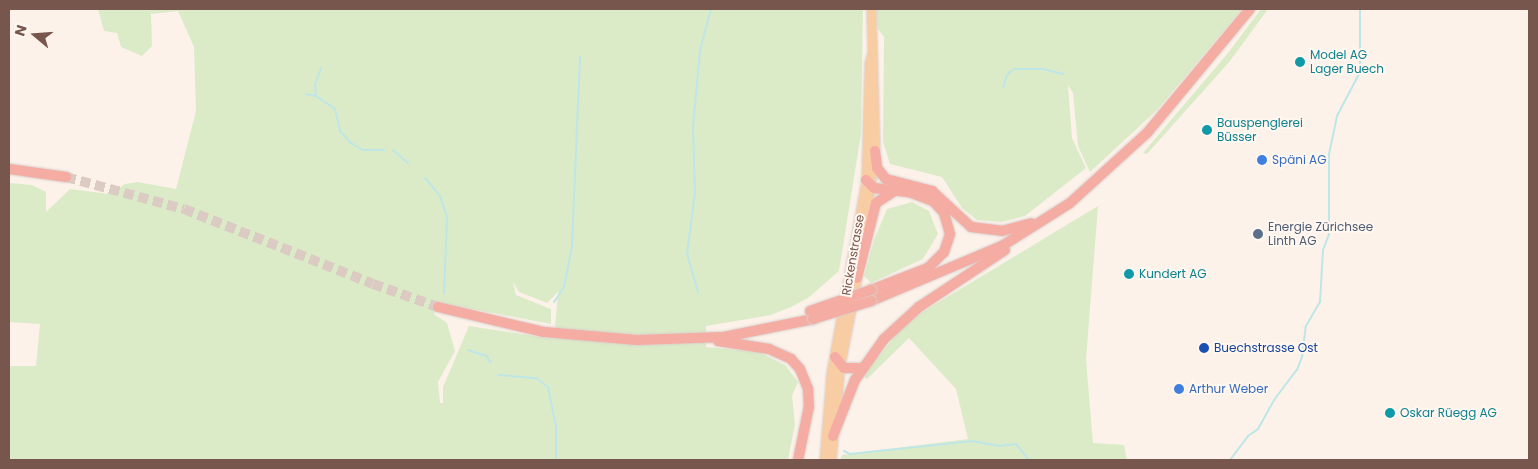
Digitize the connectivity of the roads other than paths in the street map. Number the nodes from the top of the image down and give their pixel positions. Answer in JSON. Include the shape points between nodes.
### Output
{"nodes":[{"id":1,"x":872,"y":9,"type":"edge"},
{"id":2,"x":1250,"y":9,"type":"edge"},
{"id":3,"x":872,"y":50,"type":"junction"},
{"id":4,"x":875,"y":151,"type":"junction"},
{"id":5,"x":9,"y":169,"type":"edge"},
{"id":6,"x":66,"y":178,"type":"tunnel mouth"},
{"id":7,"x":902,"y":184,"type":"junction"},
{"id":8,"x":868,"y":185,"type":"junction"},
{"id":9,"x":893,"y":192,"type":"junction"},
{"id":10,"x":1056,"y":212,"type":"junction"},
{"id":11,"x":1037,"y":225,"type":"junction"},
{"id":12,"x":857,"y":278,"type":"junction"},
{"id":13,"x":438,"y":307,"type":"tunnel mouth"},
{"id":14,"x":812,"y":315,"type":"junction"},
{"id":15,"x":706,"y":339,"type":"junction"},
{"id":16,"x":838,"y":361,"type":"junction"},
{"id":17,"x":861,"y":368,"type":"junction"},
{"id":18,"x":833,"y":436,"type":"junction"},
{"id":19,"x":798,"y":460,"type":"edge"},
{"id":20,"x":824,"y":460,"type":"edge"},
{"id":21,"x":831,"y":460,"type":"edge"}],
"edges":[{"from":1,"to":3,"type":"main road","name":"Rickenstrasse"},
{"from":2,"to":10,"type":"highway","via":[[1147,133],[1100,178]]},
{"from":3,"to":4,"type":"main road","name":"Rickenstrasse","via":[[875,65]]},
{"from":3,"to":8,"type":"main road","name":"Rickenstrasse","via":[[869,64]]},
{"from":4,"to":7,"type":"highway","via":[[881,174]]},
{"from":4,"to":8,"type":"main road","name":"Rickenstrasse"},
{"from":5,"to":6,"type":"highway"},
{"from":7,"to":8,"type":"highway"},
{"from":7,"to":10,"type":"highway","via":[[923,187],[939,195],[963,222],[981,230],[1014,229]]},
{"from":8,"to":9,"type":"highway"},
{"from":8,"to":12,"type":"main road","name":"Rickenstrasse"},
{"from":8,"to":16,"type":"main road","name":"Rickenstrasse"},
{"from":9,"to":12,"type":"highway","via":[[876,203]]},
{"from":9,"to":14,"type":"highway","bridge":true,"via":[[925,197],[939,206],[949,223],[948,244],[938,260],[928,268]]},
{"from":10,"to":11,"type":"highway"},
{"from":11,"to":14,"type":"highway","bridge":true,"via":[[960,266],[871,301]]},
{"from":11,"to":17,"type":"highway","via":[[1026,238],[919,307],[884,339]]},
{"from":12,"to":16,"type":"main road","name":"Rickenstrasse"},
{"from":13,"to":15,"type":"highway","via":[[516,327],[575,336],[654,341]]},
{"from":14,"to":15,"type":"highway","via":[[767,330]]},
{"from":15,"to":19,"type":"highway","via":[[769,349],[791,359],[800,369],[808,389],[809,406]]},
{"from":16,"to":17,"type":"highway","via":[[848,370]]},
{"from":16,"to":18,"type":"main road","name":"Rickenstrasse"},
{"from":16,"to":20,"type":"main road","name":"Rickenstrasse"},
{"from":17,"to":18,"type":"highway"},
{"from":18,"to":21,"type":"main road","name":"Rickenstrasse"}]}
